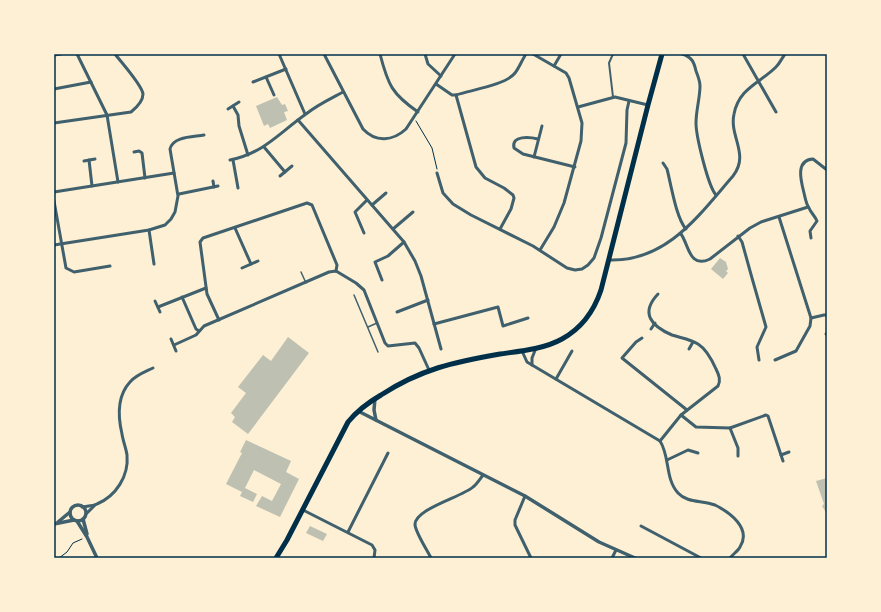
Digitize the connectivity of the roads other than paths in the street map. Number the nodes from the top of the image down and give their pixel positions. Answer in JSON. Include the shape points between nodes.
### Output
{"nodes":[{"id":1,"x":62,"y":54,"type":"edge"},
{"id":2,"x":77,"y":54,"type":"edge"},
{"id":3,"x":114,"y":54,"type":"edge"},
{"id":4,"x":279,"y":54,"type":"edge"},
{"id":5,"x":324,"y":54,"type":"edge"},
{"id":6,"x":380,"y":54,"type":"edge"},
{"id":7,"x":425,"y":54,"type":"edge"},
{"id":8,"x":455,"y":54,"type":"edge"},
{"id":9,"x":526,"y":54,"type":"edge"},
{"id":10,"x":533,"y":54,"type":"edge"},
{"id":11,"x":561,"y":54,"type":"edge"},
{"id":12,"x":612,"y":54,"type":"edge"},
{"id":13,"x":662,"y":54,"type":"edge"},
{"id":14,"x":682,"y":54,"type":"edge"},
{"id":15,"x":743,"y":54,"type":"edge"},
{"id":16,"x":785,"y":54,"type":"edge"},
{"id":17,"x":54,"y":55,"type":"edge"},
{"id":18,"x":554,"y":66,"type":"junction"},
{"id":19,"x":286,"y":69,"type":"junction"},
{"id":20,"x":441,"y":76,"type":"junction"},
{"id":21,"x":266,"y":77,"type":"junction"},
{"id":22,"x":758,"y":80,"type":"junction"},
{"id":23,"x":91,"y":82,"type":"junction"},
{"id":24,"x":253,"y":82,"type":"dead end"},
{"id":25,"x":436,"y":84,"type":"junction"},
{"id":26,"x":54,"y":89,"type":"edge"},
{"id":27,"x":343,"y":92,"type":"junction"},
{"id":28,"x":456,"y":95,"type":"junction"},
{"id":29,"x":274,"y":96,"type":"dead end"},
{"id":30,"x":613,"y":97,"type":"junction"},
{"id":31,"x":630,"y":101,"type":"junction"},
{"id":32,"x":239,"y":102,"type":"dead end"},
{"id":33,"x":648,"y":105,"type":"junction"},
{"id":34,"x":233,"y":106,"type":"junction"},
{"id":35,"x":578,"y":107,"type":"junction"},
{"id":36,"x":228,"y":109,"type":"dead end"},
{"id":37,"x":418,"y":112,"type":"junction"},
{"id":38,"x":776,"y":112,"type":"dead end"},
{"id":39,"x":305,"y":114,"type":"junction"},
{"id":40,"x":107,"y":115,"type":"junction"},
{"id":41,"x":298,"y":120,"type":"junction"},
{"id":42,"x":54,"y":123,"type":"edge"},
{"id":43,"x":542,"y":126,"type":"dead end"},
{"id":44,"x":204,"y":135,"type":"dead end"},
{"id":45,"x":538,"y":139,"type":"junction"},
{"id":46,"x":264,"y":147,"type":"junction"},
{"id":47,"x":134,"y":152,"type":"dead end"},
{"id":48,"x":248,"y":155,"type":"junction"},
{"id":49,"x":534,"y":157,"type":"junction"},
{"id":50,"x":95,"y":159,"type":"dead end"},
{"id":51,"x":89,"y":160,"type":"junction"},
{"id":52,"x":84,"y":161,"type":"dead end"},
{"id":53,"x":663,"y":163,"type":"dead end"},
{"id":54,"x":292,"y":166,"type":"dead end"},
{"id":55,"x":575,"y":167,"type":"junction"},
{"id":56,"x":827,"y":170,"type":"edge"},
{"id":57,"x":285,"y":172,"type":"junction"},
{"id":58,"x":174,"y":173,"type":"junction"},
{"id":59,"x":438,"y":173,"type":"road end"},
{"id":60,"x":280,"y":176,"type":"dead end"},
{"id":61,"x":145,"y":178,"type":"junction"},
{"id":62,"x":213,"y":181,"type":"dead end"},
{"id":63,"x":118,"y":182,"type":"junction"},
{"id":64,"x":92,"y":186,"type":"junction"},
{"id":65,"x":238,"y":188,"type":"dead end"},
{"id":66,"x":54,"y":192,"type":"edge"},
{"id":67,"x":386,"y":192,"type":"dead end"},
{"id":68,"x":179,"y":194,"type":"junction"},
{"id":69,"x":716,"y":195,"type":"junction"},
{"id":70,"x":367,"y":200,"type":"junction"},
{"id":71,"x":54,"y":201,"type":"edge"},
{"id":72,"x":372,"y":205,"type":"junction"},
{"id":73,"x":808,"y":207,"type":"junction"},
{"id":74,"x":413,"y":212,"type":"dead end"},
{"id":75,"x":55,"y":216,"type":"edge"},
{"id":76,"x":779,"y":217,"type":"junction"},
{"id":77,"x":235,"y":228,"type":"junction"},
{"id":78,"x":686,"y":228,"type":"junction"},
{"id":79,"x":393,"y":229,"type":"junction"},
{"id":80,"x":500,"y":229,"type":"junction"},
{"id":81,"x":149,"y":230,"type":"junction"},
{"id":82,"x":364,"y":233,"type":"dead end"},
{"id":83,"x":681,"y":234,"type":"junction"},
{"id":84,"x":738,"y":236,"type":"junction"},
{"id":85,"x":811,"y":238,"type":"dead end"},
{"id":86,"x":404,"y":242,"type":"junction"},
{"id":87,"x":61,"y":244,"type":"junction"},
{"id":88,"x":54,"y":245,"type":"edge"},
{"id":89,"x":540,"y":250,"type":"junction"},
{"id":90,"x":609,"y":260,"type":"junction"},
{"id":91,"x":258,"y":261,"type":"dead end"},
{"id":92,"x":154,"y":264,"type":"dead end"},
{"id":93,"x":251,"y":264,"type":"junction"},
{"id":94,"x":110,"y":266,"type":"dead end"},
{"id":95,"x":242,"y":268,"type":"dead end"},
{"id":96,"x":336,"y":271,"type":"junction"},
{"id":97,"x":301,"y":272,"type":"dead end"},
{"id":98,"x":382,"y":280,"type":"dead end"},
{"id":99,"x":306,"y":283,"type":"junction"},
{"id":100,"x":206,"y":288,"type":"junction"},
{"id":101,"x":658,"y":294,"type":"dead end"},
{"id":102,"x":354,"y":295,"type":"dead end"},
{"id":103,"x":182,"y":297,"type":"junction"},
{"id":104,"x":155,"y":300,"type":"dead end"},
{"id":105,"x":428,"y":300,"type":"junction"},
{"id":106,"x":158,"y":307,"type":"junction"},
{"id":107,"x":160,"y":312,"type":"dead end"},
{"id":108,"x":398,"y":312,"type":"dead end"},
{"id":109,"x":827,"y":315,"type":"edge"},
{"id":110,"x":528,"y":318,"type":"dead end"},
{"id":111,"x":811,"y":318,"type":"junction"},
{"id":112,"x":219,"y":320,"type":"junction"},
{"id":113,"x":377,"y":323,"type":"junction"},
{"id":114,"x":655,"y":323,"type":"junction"},
{"id":115,"x":434,"y":324,"type":"junction"},
{"id":116,"x":368,"y":327,"type":"junction"},
{"id":117,"x":651,"y":329,"type":"dead end"},
{"id":118,"x":200,"y":331,"type":"junction"},
{"id":119,"x":642,"y":338,"type":"dead end"},
{"id":120,"x":170,"y":339,"type":"dead end"},
{"id":121,"x":693,"y":342,"type":"junction"},
{"id":122,"x":174,"y":345,"type":"junction"},
{"id":123,"x":536,"y":348,"type":"junction"},
{"id":124,"x":689,"y":348,"type":"dead end"},
{"id":125,"x":441,"y":350,"type":"dead end"},
{"id":126,"x":522,"y":350,"type":"junction"},
{"id":127,"x":176,"y":351,"type":"dead end"},
{"id":128,"x":572,"y":351,"type":"dead end"},
{"id":129,"x":378,"y":352,"type":"dead end"},
{"id":130,"x":759,"y":360,"type":"dead end"},
{"id":131,"x":774,"y":360,"type":"dead end"},
{"id":132,"x":532,"y":366,"type":"junction"},
{"id":133,"x":153,"y":368,"type":"dead end"},
{"id":134,"x":429,"y":370,"type":"junction"},
{"id":135,"x":556,"y":379,"type":"junction"},
{"id":136,"x":375,"y":398,"type":"junction"},
{"id":137,"x":687,"y":410,"type":"junction"},
{"id":138,"x":358,"y":411,"type":"junction"},
{"id":139,"x":681,"y":415,"type":"junction"},
{"id":140,"x":376,"y":420,"type":"junction"},
{"id":141,"x":730,"y":428,"type":"junction"},
{"id":142,"x":660,"y":441,"type":"junction"},
{"id":143,"x":789,"y":452,"type":"dead end"},
{"id":144,"x":388,"y":453,"type":"dead end"},
{"id":145,"x":698,"y":453,"type":"dead end"},
{"id":146,"x":781,"y":455,"type":"junction"},
{"id":147,"x":738,"y":456,"type":"dead end"},
{"id":148,"x":667,"y":460,"type":"junction"},
{"id":149,"x":783,"y":461,"type":"dead end"},
{"id":150,"x":483,"y":475,"type":"junction"},
{"id":151,"x":525,"y":496,"type":"junction"},
{"id":152,"x":95,"y":505,"type":"junction"},
{"id":153,"x":82,"y":507,"type":"junction"},
{"id":154,"x":303,"y":510,"type":"junction"},
{"id":155,"x":70,"y":512,"type":"junction"},
{"id":156,"x":86,"y":514,"type":"junction"},
{"id":157,"x":83,"y":519,"type":"junction"},
{"id":158,"x":75,"y":521,"type":"junction"},
{"id":159,"x":56,"y":524,"type":"edge"},
{"id":160,"x":641,"y":526,"type":"dead end"},
{"id":161,"x":348,"y":532,"type":"junction"},
{"id":162,"x":88,"y":537,"type":"junction"},
{"id":163,"x":616,"y":550,"type":"junction"},
{"id":164,"x":97,"y":558,"type":"edge"},
{"id":165,"x":276,"y":558,"type":"edge"},
{"id":166,"x":374,"y":558,"type":"edge"},
{"id":167,"x":431,"y":558,"type":"edge"},
{"id":168,"x":531,"y":558,"type":"edge"},
{"id":169,"x":612,"y":558,"type":"edge"},
{"id":170,"x":635,"y":558,"type":"edge"},
{"id":171,"x":701,"y":558,"type":"edge"},
{"id":172,"x":730,"y":558,"type":"edge"}],
"edges":[{"from":1,"to":17,"type":"street"},
{"from":2,"to":23,"type":"street"},
{"from":3,"to":40,"type":"street","via":[[143,94],[141,102],[131,112]]},
{"from":4,"to":19,"type":"street"},
{"from":5,"to":27,"type":"street"},
{"from":6,"to":37,"type":"street","via":[[393,90]]},
{"from":7,"to":20,"type":"street","via":[[428,64]]},
{"from":8,"to":20,"type":"street"},
{"from":9,"to":28,"type":"street","via":[[509,78]]},
{"from":10,"to":18,"type":"street"},
{"from":11,"to":18,"type":"street"},
{"from":12,"to":30,"type":"street","via":[[609,63]]},
{"from":13,"to":33,"type":"highway"},
{"from":14,"to":69,"type":"street","via":[[694,61],[700,84],[697,136],[709,181]]},
{"from":15,"to":22,"type":"street"},
{"from":16,"to":22,"type":"street","via":[[777,66]]},
{"from":18,"to":35,"type":"street","via":[[566,73],[569,78]]},
{"from":19,"to":21,"type":"street"},
{"from":19,"to":39,"type":"street"},
{"from":20,"to":25,"type":"street"},
{"from":21,"to":24,"type":"street"},
{"from":21,"to":29,"type":"street"},
{"from":22,"to":38,"type":"street"},
{"from":22,"to":69,"type":"street","via":[[740,97],[736,107],[733,127],[741,161],[737,172]]},
{"from":23,"to":26,"type":"street"},
{"from":23,"to":40,"type":"street"},
{"from":25,"to":28,"type":"street"},
{"from":25,"to":37,"type":"street"},
{"from":27,"to":37,"type":"street","via":[[363,129],[373,137],[394,138],[406,129]]},
{"from":27,"to":39,"type":"street"},
{"from":28,"to":80,"type":"street","via":[[476,167],[484,178],[504,188],[514,198]]},
{"from":30,"to":31,"type":"street"},
{"from":30,"to":35,"type":"street"},
{"from":31,"to":33,"type":"street"},
{"from":31,"to":89,"type":"street","via":[[627,110],[626,143],[594,258],[582,270],[575,270],[567,268]]},
{"from":32,"to":34,"type":"street"},
{"from":33,"to":90,"type":"highway"},
{"from":34,"to":36,"type":"street"},
{"from":34,"to":48,"type":"street","via":[[238,114]]},
{"from":35,"to":55,"type":"street","via":[[582,131]]},
{"from":39,"to":41,"type":"street"},
{"from":40,"to":42,"type":"street"},
{"from":40,"to":63,"type":"street"},
{"from":41,"to":46,"type":"street"},
{"from":41,"to":70,"type":"street"},
{"from":43,"to":45,"type":"street"},
{"from":44,"to":58,"type":"street","via":[[177,140],[171,145]]},
{"from":45,"to":49,"type":"street"},
{"from":45,"to":49,"type":"street","via":[[520,138],[513,144],[518,152]]},
{"from":46,"to":48,"type":"street"},
{"from":46,"to":57,"type":"street"},
{"from":47,"to":61,"type":"street","via":[[142,153]]},
{"from":48,"to":65,"type":"street","via":[[232,160]]},
{"from":49,"to":55,"type":"street"},
{"from":50,"to":51,"type":"street"},
{"from":51,"to":52,"type":"street"},
{"from":51,"to":64,"type":"street"},
{"from":53,"to":78,"type":"street"},
{"from":54,"to":57,"type":"street"},
{"from":55,"to":89,"type":"street","via":[[564,203]]},
{"from":56,"to":73,"type":"street","via":[[813,159],[803,164],[800,170]]},
{"from":57,"to":60,"type":"street"},
{"from":58,"to":61,"type":"street"},
{"from":58,"to":68,"type":"street"},
{"from":59,"to":80,"type":"street","via":[[443,193],[453,204]]},
{"from":61,"to":63,"type":"street"},
{"from":62,"to":68,"type":"street","via":[[216,187]]},
{"from":63,"to":64,"type":"street"},
{"from":64,"to":66,"type":"street"},
{"from":67,"to":72,"type":"street"},
{"from":68,"to":81,"type":"street","via":[[171,219],[165,225]]},
{"from":69,"to":78,"type":"street"},
{"from":70,"to":72,"type":"street"},
{"from":70,"to":82,"type":"street","via":[[355,212]]},
{"from":71,"to":75,"type":"street"},
{"from":72,"to":79,"type":"street"},
{"from":73,"to":76,"type":"street"},
{"from":73,"to":85,"type":"street","via":[[817,221],[810,231]]},
{"from":74,"to":79,"type":"street"},
{"from":75,"to":87,"type":"street"},
{"from":76,"to":84,"type":"street","via":[[755,225]]},
{"from":76,"to":111,"type":"street"},
{"from":77,"to":93,"type":"street"},
{"from":77,"to":96,"type":"street","via":[[307,203],[312,205],[337,265]]},
{"from":77,"to":100,"type":"street","via":[[203,238],[200,242]]},
{"from":78,"to":83,"type":"street"},
{"from":79,"to":86,"type":"street"},
{"from":80,"to":89,"type":"street"},
{"from":81,"to":87,"type":"street"},
{"from":81,"to":92,"type":"street"},
{"from":83,"to":84,"type":"street","via":[[691,256],[701,261],[710,259]]},
{"from":83,"to":90,"type":"street","via":[[652,252]]},
{"from":84,"to":130,"type":"street","via":[[742,242],[766,327],[757,347]]},
{"from":86,"to":98,"type":"street","via":[[388,256],[375,262]]},
{"from":86,"to":105,"type":"street","via":[[418,268]]},
{"from":87,"to":88,"type":"street"},
{"from":87,"to":94,"type":"street","via":[[66,268],[70,271]]},
{"from":90,"to":123,"type":"highway","via":[[598,299],[587,318],[562,339]]},
{"from":91,"to":93,"type":"street"},
{"from":93,"to":95,"type":"street"},
{"from":96,"to":99,"type":"street"},
{"from":96,"to":113,"type":"street","via":[[364,290]]},
{"from":97,"to":99,"type":"lane"},
{"from":99,"to":112,"type":"street"},
{"from":100,"to":103,"type":"street"},
{"from":100,"to":112,"type":"street"},
{"from":101,"to":114,"type":"street","via":[[648,310],[650,319]]},
{"from":102,"to":116,"type":"lane"},
{"from":103,"to":106,"type":"street"},
{"from":103,"to":118,"type":"street","via":[[196,329]]},
{"from":104,"to":106,"type":"street"},
{"from":105,"to":108,"type":"street"},
{"from":105,"to":115,"type":"street"},
{"from":106,"to":107,"type":"street"},
{"from":109,"to":111,"type":"street"},
{"from":110,"to":115,"type":"street","via":[[503,326],[498,307]]},
{"from":111,"to":131,"type":"street","via":[[810,326],[796,351]]},
{"from":112,"to":118,"type":"street"},
{"from":113,"to":116,"type":"lane"},
{"from":113,"to":134,"type":"street","via":[[388,346],[412,342],[417,344]]},
{"from":114,"to":117,"type":"street"},
{"from":114,"to":121,"type":"street","via":[[673,335]]},
{"from":115,"to":125,"type":"street"},
{"from":116,"to":129,"type":"lane"},
{"from":118,"to":122,"type":"street"},
{"from":119,"to":137,"type":"street","via":[[622,358]]},
{"from":120,"to":122,"type":"street"},
{"from":121,"to":124,"type":"street"},
{"from":121,"to":137,"type":"street","via":[[706,352],[714,363],[720,380],[718,386]]},
{"from":122,"to":127,"type":"street"},
{"from":123,"to":126,"type":"highway"},
{"from":123,"to":132,"type":"street"},
{"from":126,"to":132,"type":"street","via":[[527,362]]},
{"from":126,"to":134,"type":"highway"},
{"from":128,"to":135,"type":"street"},
{"from":132,"to":135,"type":"street"},
{"from":133,"to":152,"type":"street","via":[[137,376],[124,391],[119,407],[119,420],[127,455],[127,467],[118,488],[104,501]]},
{"from":134,"to":136,"type":"highway"},
{"from":135,"to":142,"type":"street"},
{"from":136,"to":138,"type":"highway"},
{"from":136,"to":140,"type":"street"},
{"from":137,"to":139,"type":"street"},
{"from":138,"to":140,"type":"street"},
{"from":138,"to":154,"type":"highway","via":[[343,431]]},
{"from":139,"to":141,"type":"street","via":[[696,427]]},
{"from":139,"to":142,"type":"street"},
{"from":140,"to":150,"type":"street"},
{"from":141,"to":146,"type":"street","via":[[768,416]]},
{"from":141,"to":147,"type":"street","via":[[738,448]]},
{"from":142,"to":148,"type":"street"},
{"from":143,"to":146,"type":"street"},
{"from":144,"to":161,"type":"street"},
{"from":145,"to":148,"type":"street","via":[[688,450]]},
{"from":146,"to":149,"type":"street"},
{"from":148,"to":172,"type":"street","via":[[671,481],[677,492],[686,499],[714,505],[740,524],[743,539],[741,546]]},
{"from":150,"to":151,"type":"street"},
{"from":150,"to":167,"type":"street","via":[[473,488],[418,516],[415,523],[417,531]]},
{"from":151,"to":163,"type":"street"},
{"from":151,"to":168,"type":"street","via":[[515,526]]},
{"from":152,"to":153,"type":"street"},
{"from":152,"to":156,"type":"street"},
{"from":153,"to":155,"type":"street","via":[[75,506]]},
{"from":153,"to":156,"type":"street"},
{"from":154,"to":161,"type":"street"},
{"from":154,"to":165,"type":"highway"},
{"from":155,"to":158,"type":"street","via":[[71,518]]},
{"from":155,"to":159,"type":"street"},
{"from":156,"to":157,"type":"street"},
{"from":157,"to":158,"type":"street"},
{"from":157,"to":162,"type":"street"},
{"from":158,"to":159,"type":"street"},
{"from":158,"to":162,"type":"street"},
{"from":160,"to":171,"type":"street"},
{"from":161,"to":166,"type":"street","via":[[372,545],[375,550]]},
{"from":162,"to":164,"type":"street"},
{"from":163,"to":169,"type":"street"},
{"from":163,"to":170,"type":"street"}]}
